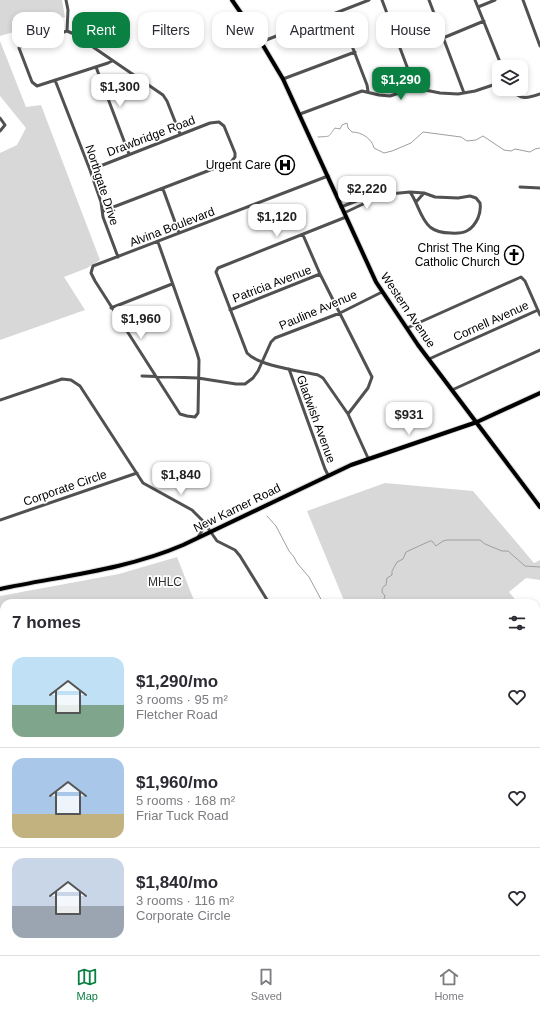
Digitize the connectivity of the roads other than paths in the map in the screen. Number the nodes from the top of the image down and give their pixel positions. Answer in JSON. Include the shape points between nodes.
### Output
{"nodes":[{"id":1,"x":66,"y":0,"type":"edge"},
{"id":2,"x":232,"y":0,"type":"edge"},
{"id":3,"x":369,"y":0,"type":"edge"},
{"id":4,"x":382,"y":0,"type":"edge"},
{"id":5,"x":429,"y":0,"type":"edge"},
{"id":6,"x":475,"y":0,"type":"edge"},
{"id":7,"x":495,"y":0,"type":"edge"},
{"id":8,"x":523,"y":0,"type":"edge"},
{"id":9,"x":478,"y":7,"type":"junction"},
{"id":10,"x":240,"y":12,"type":"edge"},
{"id":11,"x":339,"y":12,"type":"edge"},
{"id":12,"x":433,"y":12,"type":"edge"},
{"id":13,"x":484,"y":21,"type":"junction"},
{"id":14,"x":67,"y":31,"type":"junction"},
{"id":15,"x":445,"y":37,"type":"edge"},
{"id":16,"x":445,"y":43,"type":"edge"},
{"id":17,"x":540,"y":46,"type":"edge"},
{"id":18,"x":265,"y":48,"type":"edge"},
{"id":19,"x":353,"y":48,"type":"edge"},
{"id":20,"x":355,"y":52,"type":"junction"},
{"id":21,"x":499,"y":60,"type":"edge"},
{"id":22,"x":112,"y":61,"type":"junction"},
{"id":23,"x":96,"y":67,"type":"junction"},
{"id":24,"x":283,"y":79,"type":"junction"},
{"id":25,"x":55,"y":80,"type":"junction"},
{"id":26,"x":492,"y":85,"type":"edge"},
{"id":27,"x":416,"y":88,"type":"junction"},
{"id":28,"x":368,"y":91,"type":"junction"},
{"id":29,"x":464,"y":93,"type":"junction"},
{"id":30,"x":540,"y":94,"type":"edge"},
{"id":31,"x":517,"y":96,"type":"edge"},
{"id":32,"x":300,"y":114,"type":"junction"},
{"id":33,"x":0,"y":118,"type":"edge"},
{"id":34,"x":0,"y":131,"type":"edge"},
{"id":35,"x":180,"y":134,"type":"junction"},
{"id":36,"x":129,"y":154,"type":"junction"},
{"id":37,"x":90,"y":170,"type":"junction"},
{"id":38,"x":328,"y":176,"type":"junction"},
{"id":39,"x":520,"y":188,"type":"dead end"},
{"id":40,"x":540,"y":188,"type":"edge"},
{"id":41,"x":163,"y":189,"type":"junction"},
{"id":42,"x":410,"y":192,"type":"junction"},
{"id":43,"x":424,"y":193,"type":"junction"},
{"id":44,"x":379,"y":195,"type":"junction"},
{"id":45,"x":416,"y":202,"type":"junction"},
{"id":46,"x":341,"y":206,"type":"junction"},
{"id":47,"x":103,"y":211,"type":"junction"},
{"id":48,"x":344,"y":212,"type":"junction"},
{"id":49,"x":346,"y":217,"type":"junction"},
{"id":50,"x":179,"y":233,"type":"junction"},
{"id":51,"x":303,"y":235,"type":"junction"},
{"id":52,"x":158,"y":242,"type":"junction"},
{"id":53,"x":118,"y":257,"type":"junction"},
{"id":54,"x":320,"y":274,"type":"junction"},
{"id":55,"x":172,"y":284,"type":"junction"},
{"id":56,"x":382,"y":292,"type":"junction"},
{"id":57,"x":111,"y":308,"type":"junction"},
{"id":58,"x":230,"y":310,"type":"junction"},
{"id":59,"x":538,"y":310,"type":"junction"},
{"id":60,"x":340,"y":313,"type":"junction"},
{"id":61,"x":540,"y":314,"type":"edge"},
{"id":62,"x":407,"y":328,"type":"junction"},
{"id":63,"x":540,"y":350,"type":"edge"},
{"id":64,"x":429,"y":360,"type":"junction"},
{"id":65,"x":262,"y":362,"type":"junction"},
{"id":66,"x":289,"y":369,"type":"junction"},
{"id":67,"x":142,"y":376,"type":"dead end"},
{"id":68,"x":155,"y":376,"type":"junction"},
{"id":69,"x":198,"y":378,"type":"junction"},
{"id":70,"x":452,"y":390,"type":"junction"},
{"id":71,"x":540,"y":393,"type":"edge"},
{"id":72,"x":0,"y":400,"type":"edge"},
{"id":73,"x":348,"y":414,"type":"junction"},
{"id":74,"x":476,"y":422,"type":"junction"},
{"id":75,"x":368,"y":458,"type":"junction"},
{"id":76,"x":137,"y":473,"type":"junction"},
{"id":77,"x":328,"y":475,"type":"junction"},
{"id":78,"x":540,"y":507,"type":"edge"},
{"id":79,"x":0,"y":520,"type":"edge"},
{"id":80,"x":203,"y":521,"type":"junction"},
{"id":81,"x":210,"y":531,"type":"junction"},
{"id":82,"x":198,"y":538,"type":"junction"},
{"id":83,"x":0,"y":589,"type":"edge"},
{"id":84,"x":267,"y":599,"type":"edge"}],
"edges":[{"from":1,"to":14,"type":"street"},
{"from":2,"to":10,"type":"main road","name":"Western Avenue"},
{"from":3,"to":11,"type":"street"},
{"from":4,"to":27,"type":"street"},
{"from":5,"to":12,"type":"street"},
{"from":6,"to":9,"type":"street"},
{"from":7,"to":9,"type":"street"},
{"from":8,"to":17,"type":"street"},
{"from":9,"to":13,"type":"street"},
{"from":13,"to":15,"type":"street"},
{"from":13,"to":21,"type":"street"},
{"from":14,"to":22,"type":"street"},
{"from":14,"to":25,"type":"street","via":[[19,48],[33,84],[39,86]]},
{"from":16,"to":29,"type":"street"},
{"from":18,"to":24,"type":"main road","name":"Western Avenue"},
{"from":19,"to":20,"type":"street"},
{"from":20,"to":24,"type":"street"},
{"from":20,"to":28,"type":"street"},
{"from":22,"to":23,"type":"street"},
{"from":22,"to":35,"type":"street","via":[[162,95]]},
{"from":23,"to":25,"type":"street"},
{"from":23,"to":36,"type":"street"},
{"from":24,"to":32,"type":"main road","name":"Western Avenue"},
{"from":25,"to":37,"type":"street","name":"Northgate Drive"},
{"from":26,"to":29,"type":"street"},
{"from":27,"to":28,"type":"street","via":[[390,96]]},
{"from":27,"to":29,"type":"street","via":[[446,94]]},
{"from":28,"to":32,"type":"street"},
{"from":30,"to":31,"type":"street","via":[[523,98]]},
{"from":32,"to":38,"type":"main road","name":"Western Avenue"},
{"from":33,"to":34,"type":"street","via":[[4,125]]},
{"from":35,"to":36,"type":"street","name":"Drawbridge Road"},
{"from":35,"to":41,"type":"street","name":"Drawbridge Road","via":[[219,122],[224,126],[235,153],[234,159]]},
{"from":36,"to":37,"type":"street","name":"Drawbridge Road"},
{"from":37,"to":47,"type":"street","name":"Northgate Drive"},
{"from":38,"to":46,"type":"main road","name":"Western Avenue"},
{"from":38,"to":50,"type":"street","name":"Alvina Boulevard"},
{"from":39,"to":40,"type":"street"},
{"from":41,"to":47,"type":"street"},
{"from":41,"to":50,"type":"street"},
{"from":42,"to":43,"type":"street"},
{"from":42,"to":44,"type":"street"},
{"from":42,"to":45,"type":"street"},
{"from":43,"to":45,"type":"street"},
{"from":43,"to":45,"type":"street","via":[[476,198],[481,206],[474,226],[461,233],[438,232],[426,222]]},
{"from":44,"to":46,"type":"street","via":[[374,194]]},
{"from":44,"to":48,"type":"street"},
{"from":46,"to":48,"type":"main road","name":"Western Avenue"},
{"from":47,"to":53,"type":"street","name":"Northgate Drive"},
{"from":48,"to":49,"type":"main road","name":"Western Avenue"},
{"from":49,"to":51,"type":"street"},
{"from":49,"to":56,"type":"main road","name":"Western Avenue"},
{"from":50,"to":52,"type":"street","name":"Alvina Boulevard"},
{"from":51,"to":54,"type":"street"},
{"from":51,"to":58,"type":"street","via":[[216,270]]},
{"from":52,"to":53,"type":"street","name":"Alvina Boulevard"},
{"from":52,"to":55,"type":"street"},
{"from":53,"to":57,"type":"street","name":"Alvina Boulevard","via":[[96,264],[92,270],[95,281]]},
{"from":54,"to":58,"type":"street","name":"Patricia Avenue"},
{"from":54,"to":60,"type":"street"},
{"from":55,"to":57,"type":"street"},
{"from":55,"to":69,"type":"street","via":[[199,360]]},
{"from":56,"to":60,"type":"street","name":"Pauline Avenue"},
{"from":56,"to":62,"type":"main road","name":"Western Avenue"},
{"from":57,"to":68,"type":"street"},
{"from":58,"to":65,"type":"street","via":[[247,353]]},
{"from":59,"to":61,"type":"street"},
{"from":59,"to":62,"type":"street","via":[[523,278],[518,278]]},
{"from":59,"to":64,"type":"street","name":"Cornell Avenue"},
{"from":60,"to":65,"type":"street","name":"Pauline Avenue","via":[[275,338]]},
{"from":60,"to":73,"type":"street","via":[[370,372],[371,380],[366,391]]},
{"from":62,"to":64,"type":"main road","name":"Western Avenue"},
{"from":63,"to":70,"type":"street"},
{"from":64,"to":70,"type":"main road","name":"Western Avenue"},
{"from":65,"to":66,"type":"street"},
{"from":65,"to":69,"type":"street","name":"Pauline Avenue","via":[[253,378],[245,384]]},
{"from":66,"to":73,"type":"street","via":[[323,378]]},
{"from":66,"to":77,"type":"street","name":"Gladwish Avenue"},
{"from":67,"to":68,"type":"street","name":"Pauline Avenue"},
{"from":68,"to":69,"type":"street","name":"Pauline Avenue"},
{"from":68,"to":69,"type":"street","via":[[180,414],[187,416],[197,415]]},
{"from":70,"to":74,"type":"main road","name":"Western Avenue"},
{"from":71,"to":74,"type":"main road","name":"New Karner Road"},
{"from":72,"to":76,"type":"street","via":[[62,379],[71,380],[80,386]]},
{"from":73,"to":75,"type":"street"},
{"from":74,"to":75,"type":"main road","name":"New Karner Road"},
{"from":74,"to":78,"type":"main road","name":"Western Avenue"},
{"from":75,"to":77,"type":"main road","name":"New Karner Road"},
{"from":76,"to":79,"type":"street","name":"Corporate Circle"},
{"from":76,"to":80,"type":"street","via":[[146,486],[187,507]]},
{"from":77,"to":81,"type":"main road","name":"New Karner Road"},
{"from":80,"to":81,"type":"street"},
{"from":80,"to":82,"type":"street","via":[[203,529]]},
{"from":81,"to":82,"type":"main road","name":"New Karner Road"},
{"from":81,"to":84,"type":"street","via":[[217,541],[235,550],[240,556]]},
{"from":82,"to":83,"type":"main road","name":"New Karner Road","via":[[122,566]]}]}
